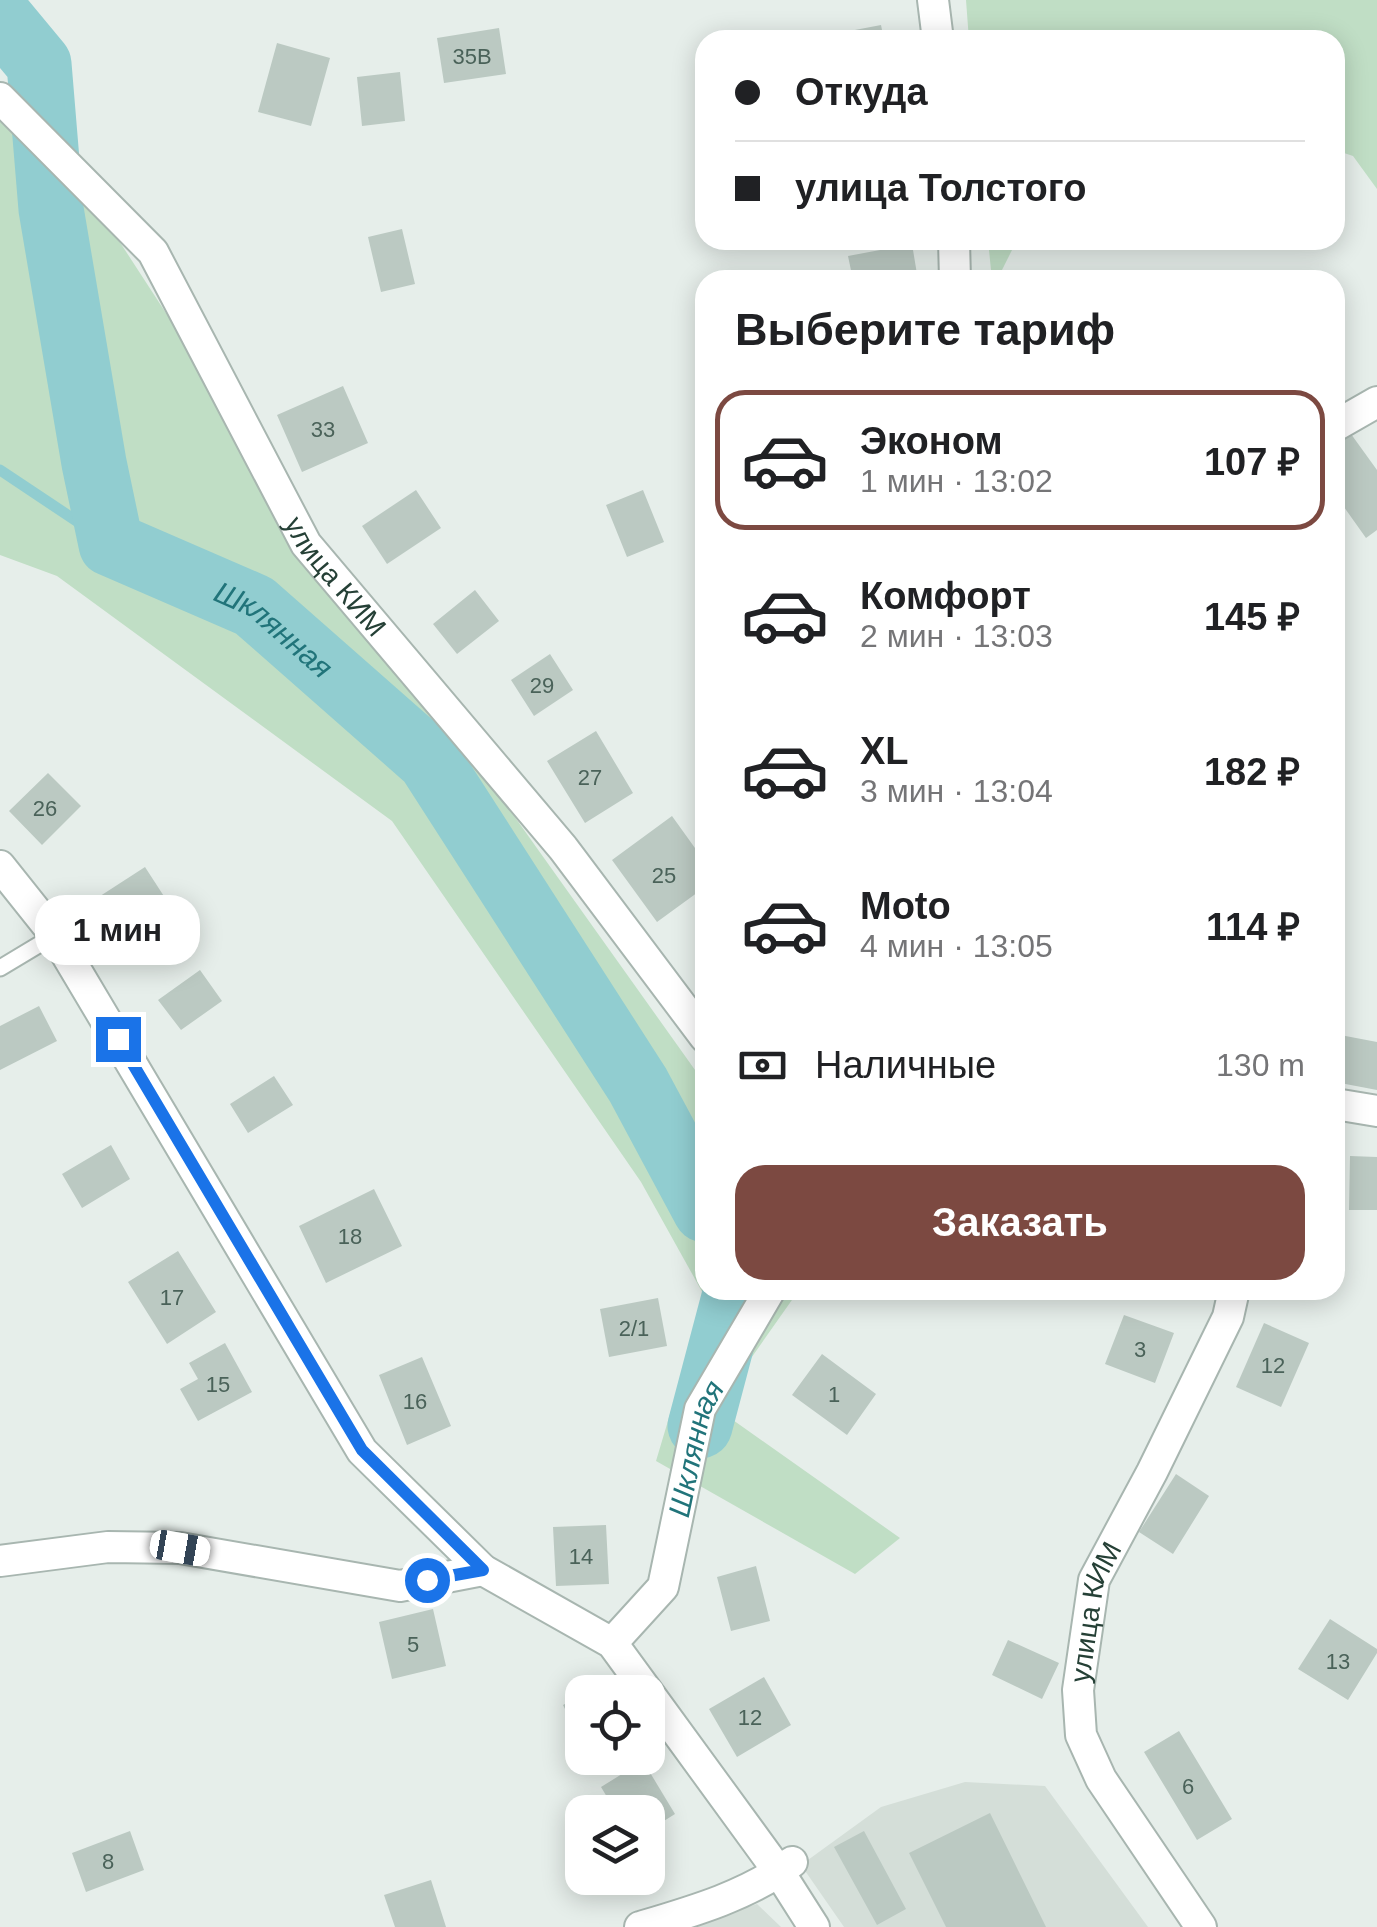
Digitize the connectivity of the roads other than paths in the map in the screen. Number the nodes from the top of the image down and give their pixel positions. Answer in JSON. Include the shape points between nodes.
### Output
{"nodes":[{"id":1,"x":933,"y":0,"type":"edge"},
{"id":2,"x":937,"y":30,"type":"edge"},
{"id":3,"x":0,"y":98,"type":"edge"},
{"id":4,"x":1377,"y":402,"type":"edge"},
{"id":5,"x":1345,"y":420,"type":"edge"},
{"id":6,"x":0,"y":866,"type":"edge"},
{"id":7,"x":55,"y":935,"type":"junction"},
{"id":8,"x":0,"y":968,"type":"edge"},
{"id":9,"x":695,"y":1024,"type":"edge"},
{"id":10,"x":1345,"y":1106,"type":"edge"},
{"id":11,"x":1377,"y":1112,"type":"edge"},
{"id":12,"x":764,"y":1300,"type":"edge"},
{"id":13,"x":1232,"y":1300,"type":"edge"},
{"id":14,"x":0,"y":1561,"type":"edge"},
{"id":15,"x":483,"y":1570,"type":"junction"},
{"id":16,"x":613,"y":1642,"type":"junction"},
{"id":17,"x":786,"y":1866,"type":"junction"},
{"id":18,"x":640,"y":1927,"type":"edge"},
{"id":19,"x":814,"y":1927,"type":"edge"},
{"id":20,"x":1201,"y":1927,"type":"edge"}],
"edges":[{"from":1,"to":2,"type":"street"},
{"from":3,"to":9,"type":"street","name":"улица КИМ","via":[[153,252],[306,544],[563,848]]},
{"from":4,"to":5,"type":"street"},
{"from":6,"to":7,"type":"street"},
{"from":7,"to":8,"type":"lane"},
{"from":7,"to":15,"type":"street","via":[[362,1450]]},
{"from":10,"to":11,"type":"street"},
{"from":12,"to":16,"type":"street","via":[[700,1409],[663,1587]]},
{"from":13,"to":20,"type":"street","name":"улица КИМ","via":[[1094,1580],[1078,1690],[1081,1735],[1102,1778]]},
{"from":14,"to":15,"type":"street","via":[[108,1547],[180,1548],[400,1586]]},
{"from":15,"to":16,"type":"street"},
{"from":16,"to":17,"type":"street"},
{"from":17,"to":18,"type":"street","via":[[706,1907]]},
{"from":17,"to":19,"type":"street"}]}
